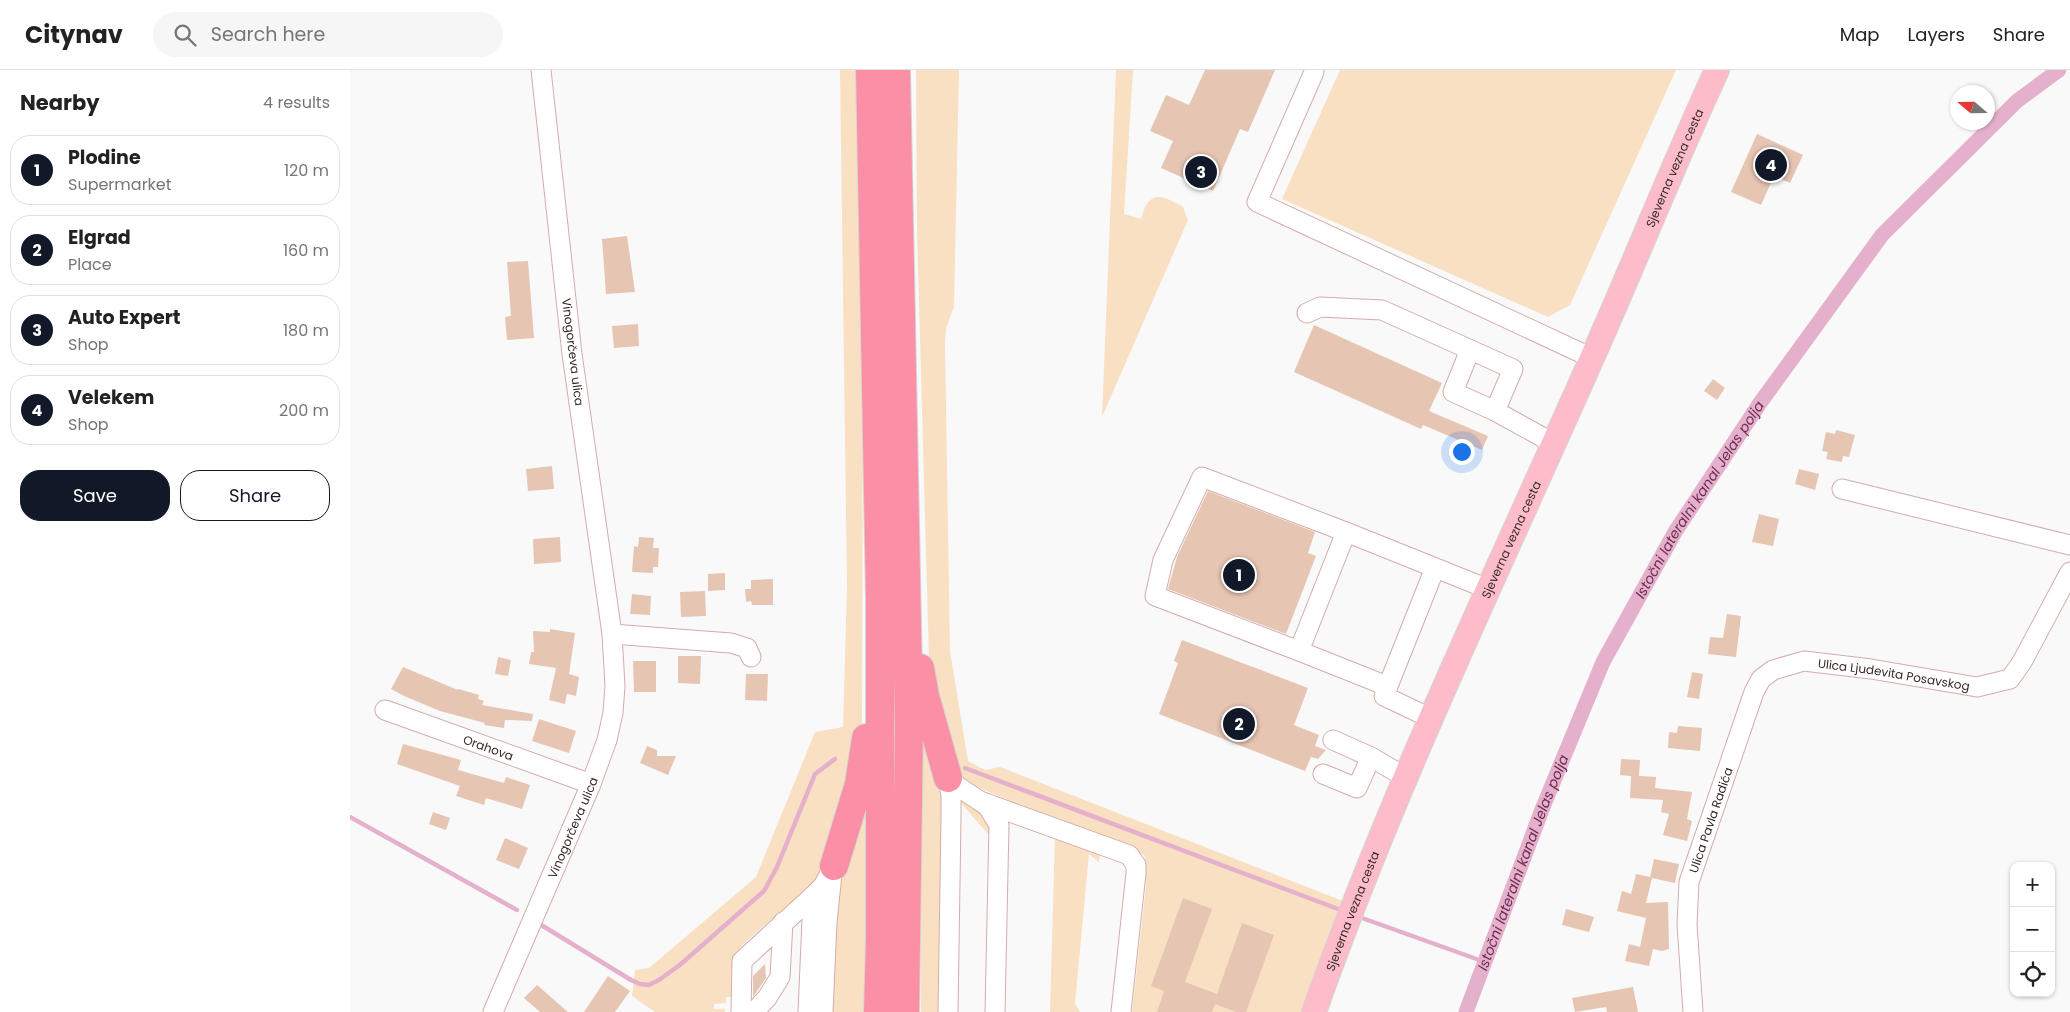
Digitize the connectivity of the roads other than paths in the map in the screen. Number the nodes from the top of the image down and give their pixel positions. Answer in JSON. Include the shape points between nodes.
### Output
{"nodes":[{"id":1,"x":541,"y":70,"type":"edge"},
{"id":2,"x":870,"y":70,"type":"edge"},
{"id":3,"x":896,"y":70,"type":"edge"},
{"id":4,"x":1314,"y":72,"type":"dead end"},
{"id":5,"x":1710,"y":72,"type":"edge"},
{"id":6,"x":1307,"y":313,"type":"dead end"},
{"id":7,"x":1470,"y":350,"type":"junction"},
{"id":8,"x":1592,"y":358,"type":"junction"},
{"id":9,"x":1495,"y":411,"type":"junction"},
{"id":10,"x":1553,"y":443,"type":"junction"},
{"id":11,"x":1842,"y":488,"type":"dead end"},
{"id":12,"x":905,"y":512,"type":"junction"},
{"id":13,"x":1346,"y":532,"type":"junction"},
{"id":14,"x":2070,"y":546,"type":"edge"},
{"id":15,"x":1435,"y":568,"type":"junction"},
{"id":16,"x":2070,"y":572,"type":"edge"},
{"id":17,"x":1488,"y":589,"type":"junction"},
{"id":18,"x":880,"y":598,"type":"junction"},
{"id":19,"x":1182,"y":619,"type":"dead end"},
{"id":20,"x":612,"y":634,"type":"junction"},
{"id":21,"x":1299,"y":651,"type":"junction"},
{"id":22,"x":751,"y":657,"type":"dead end"},
{"id":23,"x":1804,"y":661,"type":"joint"},
{"id":24,"x":1386,"y":691,"type":"junction"},
{"id":25,"x":385,"y":710,"type":"dead end"},
{"id":26,"x":1430,"y":718,"type":"junction"},
{"id":27,"x":1333,"y":740,"type":"dead end"},
{"id":28,"x":1371,"y":757,"type":"junction"},
{"id":29,"x":1323,"y":774,"type":"dead end"},
{"id":30,"x":1405,"y":777,"type":"junction"},
{"id":31,"x":948,"y":778,"type":"junction"},
{"id":32,"x":591,"y":784,"type":"junction"},
{"id":33,"x":980,"y":800,"type":"junction"},
{"id":34,"x":834,"y":866,"type":"junction"},
{"id":35,"x":813,"y":896,"type":"junction"},
{"id":36,"x":783,"y":922,"type":"junction"},
{"id":37,"x":493,"y":1012,"type":"edge"},
{"id":38,"x":742,"y":1012,"type":"edge"},
{"id":39,"x":754,"y":1012,"type":"edge"},
{"id":40,"x":808,"y":1012,"type":"edge"},
{"id":41,"x":823,"y":1012,"type":"edge"},
{"id":42,"x":878,"y":1012,"type":"edge"},
{"id":43,"x":905,"y":1012,"type":"edge"},
{"id":44,"x":948,"y":1012,"type":"edge"},
{"id":45,"x":995,"y":1012,"type":"edge"},
{"id":46,"x":1121,"y":1012,"type":"edge"},
{"id":47,"x":1314,"y":1012,"type":"edge"},
{"id":48,"x":1694,"y":1012,"type":"edge"}],
"edges":[{"from":1,"to":20,"type":"street","name":"Vinogorčeva ulica","via":[[572,354]]},
{"from":2,"to":18,"type":"highway"},
{"from":3,"to":12,"type":"highway"},
{"from":4,"to":8,"type":"street","via":[[1256,202]]},
{"from":5,"to":8,"type":"main road","name":"Sjeverna vezna cesta"},
{"from":6,"to":7,"type":"street","via":[[1320,306],[1382,310]]},
{"from":7,"to":9,"type":"street","via":[[1513,369]]},
{"from":7,"to":9,"type":"street","via":[[1452,392]]},
{"from":8,"to":10,"type":"main road","name":"Sjeverna vezna cesta"},
{"from":9,"to":10,"type":"street"},
{"from":10,"to":17,"type":"main road","name":"Sjeverna vezna cesta"},
{"from":11,"to":14,"type":"street"},
{"from":12,"to":31,"type":"highway","via":[[917,552],[921,674]]},
{"from":12,"to":43,"type":"highway","via":[[908,726]]},
{"from":13,"to":15,"type":"street"},
{"from":13,"to":21,"type":"street"},
{"from":13,"to":21,"type":"street","via":[[1202,478],[1163,560],[1155,596]]},
{"from":15,"to":17,"type":"street"},
{"from":15,"to":24,"type":"street"},
{"from":16,"to":23,"type":"street","name":"Ulica Ljudevita Posavskog","via":[[2010,679],[1977,687]]},
{"from":17,"to":26,"type":"main road","name":"Sjeverna vezna cesta"},
{"from":18,"to":34,"type":"highway","via":[[868,650],[867,732],[862,769]]},
{"from":18,"to":42,"type":"highway"},
{"from":19,"to":24,"type":"street"},
{"from":20,"to":22,"type":"street","via":[[731,643],[747,648]]},
{"from":20,"to":32,"type":"street","name":"Vinogorčeva ulica","via":[[613,713]]},
{"from":21,"to":24,"type":"street"},
{"from":23,"to":48,"type":"street","name":"Ulica Pavla Radića","via":[[1784,666],[1761,679],[1754,692],[1689,882],[1687,924]]},
{"from":24,"to":26,"type":"street"},
{"from":25,"to":32,"type":"street","name":"Orahova"},
{"from":26,"to":30,"type":"main road","name":"Sjeverna vezna cesta"},
{"from":27,"to":28,"type":"street"},
{"from":28,"to":29,"type":"street","via":[[1357,788]]},
{"from":28,"to":30,"type":"street"},
{"from":30,"to":47,"type":"main road","name":"Sjeverna vezna cesta","via":[[1342,932]]},
{"from":31,"to":33,"type":"street"},
{"from":31,"to":44,"type":"street","via":[[951,818]]},
{"from":32,"to":37,"type":"street","name":"Vinogorčeva ulica"},
{"from":33,"to":45,"type":"street","via":[[999,825]]},
{"from":33,"to":46,"type":"street","via":[[1129,855],[1133,860],[1136,873]]},
{"from":34,"to":35,"type":"street"},
{"from":34,"to":41,"type":"street","via":[[828,895]]},
{"from":35,"to":36,"type":"street"},
{"from":35,"to":40,"type":"street"},
{"from":36,"to":38,"type":"street","via":[[742,961]]},
{"from":36,"to":39,"type":"street","via":[[780,977]]}]}
